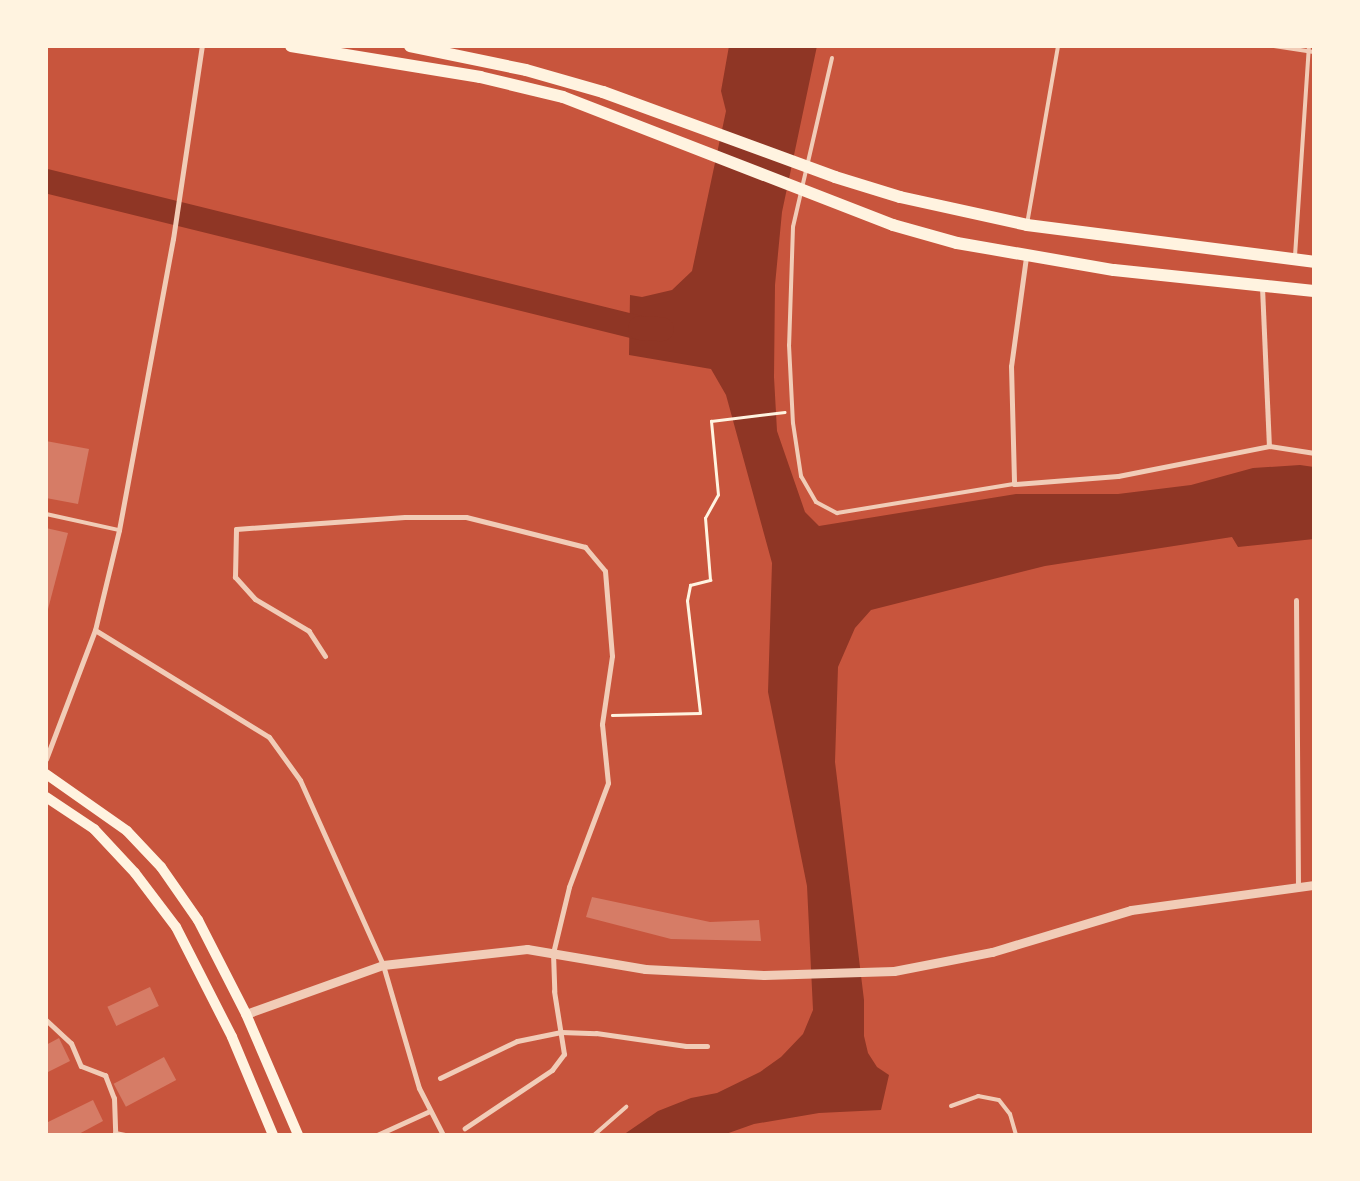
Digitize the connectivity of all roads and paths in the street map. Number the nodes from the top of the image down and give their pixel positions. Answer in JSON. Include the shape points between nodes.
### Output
{"nodes":[{"id":1,"x":202,"y":46,"type":"edge"},
{"id":2,"x":291,"y":46,"type":"edge"},
{"id":3,"x":410,"y":46,"type":"edge"},
{"id":4,"x":1058,"y":46,"type":"edge"},
{"id":5,"x":1274,"y":46,"type":"edge"},
{"id":6,"x":1308,"y":48,"type":"edge"},
{"id":7,"x":1314,"y":52,"type":"edge"},
{"id":8,"x":832,"y":58,"type":"dead end"},
{"id":9,"x":1027,"y":225,"type":"junction"},
{"id":10,"x":1026,"y":257,"type":"junction"},
{"id":11,"x":1295,"y":260,"type":"junction"},
{"id":12,"x":1314,"y":262,"type":"edge"},
{"id":13,"x":1262,"y":285,"type":"junction"},
{"id":14,"x":1314,"y":291,"type":"edge"},
{"id":15,"x":792,"y":412,"type":"junction"},
{"id":16,"x":1269,"y":446,"type":"junction"},
{"id":17,"x":1314,"y":453,"type":"edge"},
{"id":18,"x":1014,"y":484,"type":"junction"},
{"id":19,"x":46,"y":514,"type":"edge"},
{"id":20,"x":118,"y":530,"type":"junction"},
{"id":21,"x":1296,"y":600,"type":"dead end"},
{"id":22,"x":95,"y":630,"type":"junction"},
{"id":23,"x":325,"y":656,"type":"dead end"},
{"id":24,"x":603,"y":715,"type":"junction"},
{"id":25,"x":46,"y":760,"type":"edge"},
{"id":26,"x":46,"y":774,"type":"edge"},
{"id":27,"x":46,"y":797,"type":"edge"},
{"id":28,"x":1298,"y":885,"type":"junction"},
{"id":29,"x":1314,"y":885,"type":"edge"},
{"id":30,"x":552,"y":953,"type":"junction"},
{"id":31,"x":383,"y":965,"type":"junction"},
{"id":32,"x":246,"y":1014,"type":"junction"},
{"id":33,"x":46,"y":1020,"type":"edge"},
{"id":34,"x":561,"y":1032,"type":"junction"},
{"id":35,"x":707,"y":1046,"type":"dead end"},
{"id":36,"x":440,"y":1078,"type":"dead end"},
{"id":37,"x":951,"y":1106,"type":"dead end"},
{"id":38,"x":626,"y":1107,"type":"dead end"},
{"id":39,"x":430,"y":1111,"type":"junction"},
{"id":40,"x":465,"y":1128,"type":"dead end"},
{"id":41,"x":126,"y":1135,"type":"edge"},
{"id":42,"x":273,"y":1135,"type":"edge"},
{"id":43,"x":298,"y":1135,"type":"edge"},
{"id":44,"x":377,"y":1135,"type":"edge"},
{"id":45,"x":443,"y":1135,"type":"edge"},
{"id":46,"x":594,"y":1135,"type":"edge"},
{"id":47,"x":1016,"y":1135,"type":"edge"}],
"edges":[{"from":1,"to":20,"type":"street","via":[[173,239]]},
{"from":2,"to":10,"type":"main road","via":[[480,77],[563,98],[894,225]]},
{"from":3,"to":9,"type":"main road","via":[[526,70],[603,92],[900,198]]},
{"from":4,"to":9,"type":"lane"},
{"from":5,"to":6,"type":"lane"},
{"from":6,"to":7,"type":"lane"},
{"from":6,"to":11,"type":"lane"},
{"from":8,"to":15,"type":"lane","via":[[793,227],[789,345]]},
{"from":9,"to":11,"type":"main road"},
{"from":10,"to":13,"type":"main road"},
{"from":10,"to":18,"type":"street","via":[[1011,366]]},
{"from":11,"to":12,"type":"main road"},
{"from":13,"to":14,"type":"main road"},
{"from":13,"to":16,"type":"street"},
{"from":15,"to":18,"type":"lane","via":[[801,476],[816,502],[837,513]]},
{"from":15,"to":24,"type":"path","via":[[711,421],[718,495],[705,518],[710,580],[690,585],[687,601],[700,713]]},
{"from":16,"to":17,"type":"street"},
{"from":16,"to":18,"type":"street","via":[[1118,476]]},
{"from":19,"to":20,"type":"lane"},
{"from":20,"to":22,"type":"street"},
{"from":21,"to":28,"type":"street"},
{"from":22,"to":25,"type":"street"},
{"from":22,"to":31,"type":"street","via":[[269,737],[300,780]]},
{"from":23,"to":24,"type":"street","via":[[308,630],[255,599],[236,576],[236,529],[405,517],[466,517],[585,547],[605,571],[612,656]]},
{"from":24,"to":30,"type":"street","via":[[608,783],[569,887]]},
{"from":26,"to":32,"type":"main road","via":[[127,831],[161,867],[198,920]]},
{"from":27,"to":42,"type":"main road","via":[[94,830],[135,873],[176,927],[232,1037]]},
{"from":28,"to":29,"type":"street"},
{"from":28,"to":30,"type":"street","via":[[1131,910],[992,952],[894,971],[764,975],[645,969]]},
{"from":30,"to":31,"type":"street","via":[[527,949]]},
{"from":30,"to":34,"type":"street"},
{"from":31,"to":32,"type":"street"},
{"from":31,"to":39,"type":"street","via":[[419,1088]]},
{"from":32,"to":43,"type":"main road"},
{"from":33,"to":41,"type":"street","via":[[72,1043],[81,1066],[105,1075],[114,1098],[115,1133]]},
{"from":34,"to":35,"type":"street"},
{"from":34,"to":36,"type":"street","via":[[517,1041]]},
{"from":34,"to":40,"type":"street","via":[[564,1054],[552,1070]]},
{"from":37,"to":47,"type":"lane","via":[[978,1096],[999,1100],[1010,1114]]},
{"from":38,"to":46,"type":"lane"},
{"from":39,"to":44,"type":"street"},
{"from":39,"to":45,"type":"street"}]}
